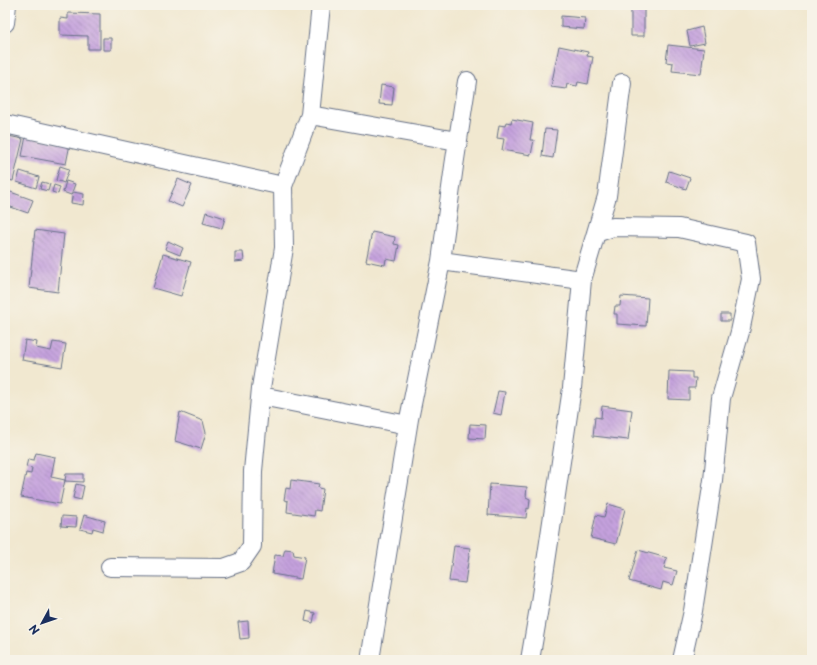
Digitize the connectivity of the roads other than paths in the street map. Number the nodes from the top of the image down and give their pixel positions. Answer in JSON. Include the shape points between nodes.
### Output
{"nodes":[{"id":1,"x":7,"y":5,"type":"edge"},
{"id":2,"x":321,"y":5,"type":"edge"},
{"id":3,"x":5,"y":23,"type":"edge"},
{"id":4,"x":467,"y":81,"type":"dead end"},
{"id":5,"x":622,"y":84,"type":"dead end"},
{"id":6,"x":310,"y":115,"type":"junction"},
{"id":7,"x":5,"y":124,"type":"edge"},
{"id":8,"x":457,"y":141,"type":"junction"},
{"id":9,"x":283,"y":186,"type":"junction"},
{"id":10,"x":596,"y":233,"type":"junction"},
{"id":11,"x":441,"y":261,"type":"junction"},
{"id":12,"x":582,"y":280,"type":"junction"},
{"id":13,"x":261,"y":396,"type":"junction"},
{"id":14,"x":408,"y":425,"type":"junction"},
{"id":15,"x":110,"y":567,"type":"dead end"},
{"id":16,"x":370,"y":660,"type":"edge"},
{"id":17,"x":530,"y":660,"type":"edge"},
{"id":18,"x":682,"y":660,"type":"edge"}],
"edges":[{"from":1,"to":3,"type":"street"},
{"from":2,"to":6,"type":"street"},
{"from":4,"to":8,"type":"street"},
{"from":5,"to":10,"type":"street","via":[[607,196]]},
{"from":6,"to":8,"type":"street"},
{"from":6,"to":9,"type":"street"},
{"from":7,"to":9,"type":"street"},
{"from":8,"to":11,"type":"street"},
{"from":9,"to":13,"type":"street","via":[[284,248]]},
{"from":10,"to":12,"type":"street"},
{"from":10,"to":18,"type":"street","via":[[613,226],[679,228],[746,243],[751,279],[740,332],[721,398],[693,611]]},
{"from":11,"to":12,"type":"street"},
{"from":11,"to":14,"type":"street"},
{"from":12,"to":17,"type":"street","via":[[572,388]]},
{"from":13,"to":14,"type":"street"},
{"from":13,"to":15,"type":"street","via":[[253,471],[252,546],[241,562],[224,568]]},
{"from":14,"to":16,"type":"street"}]}
